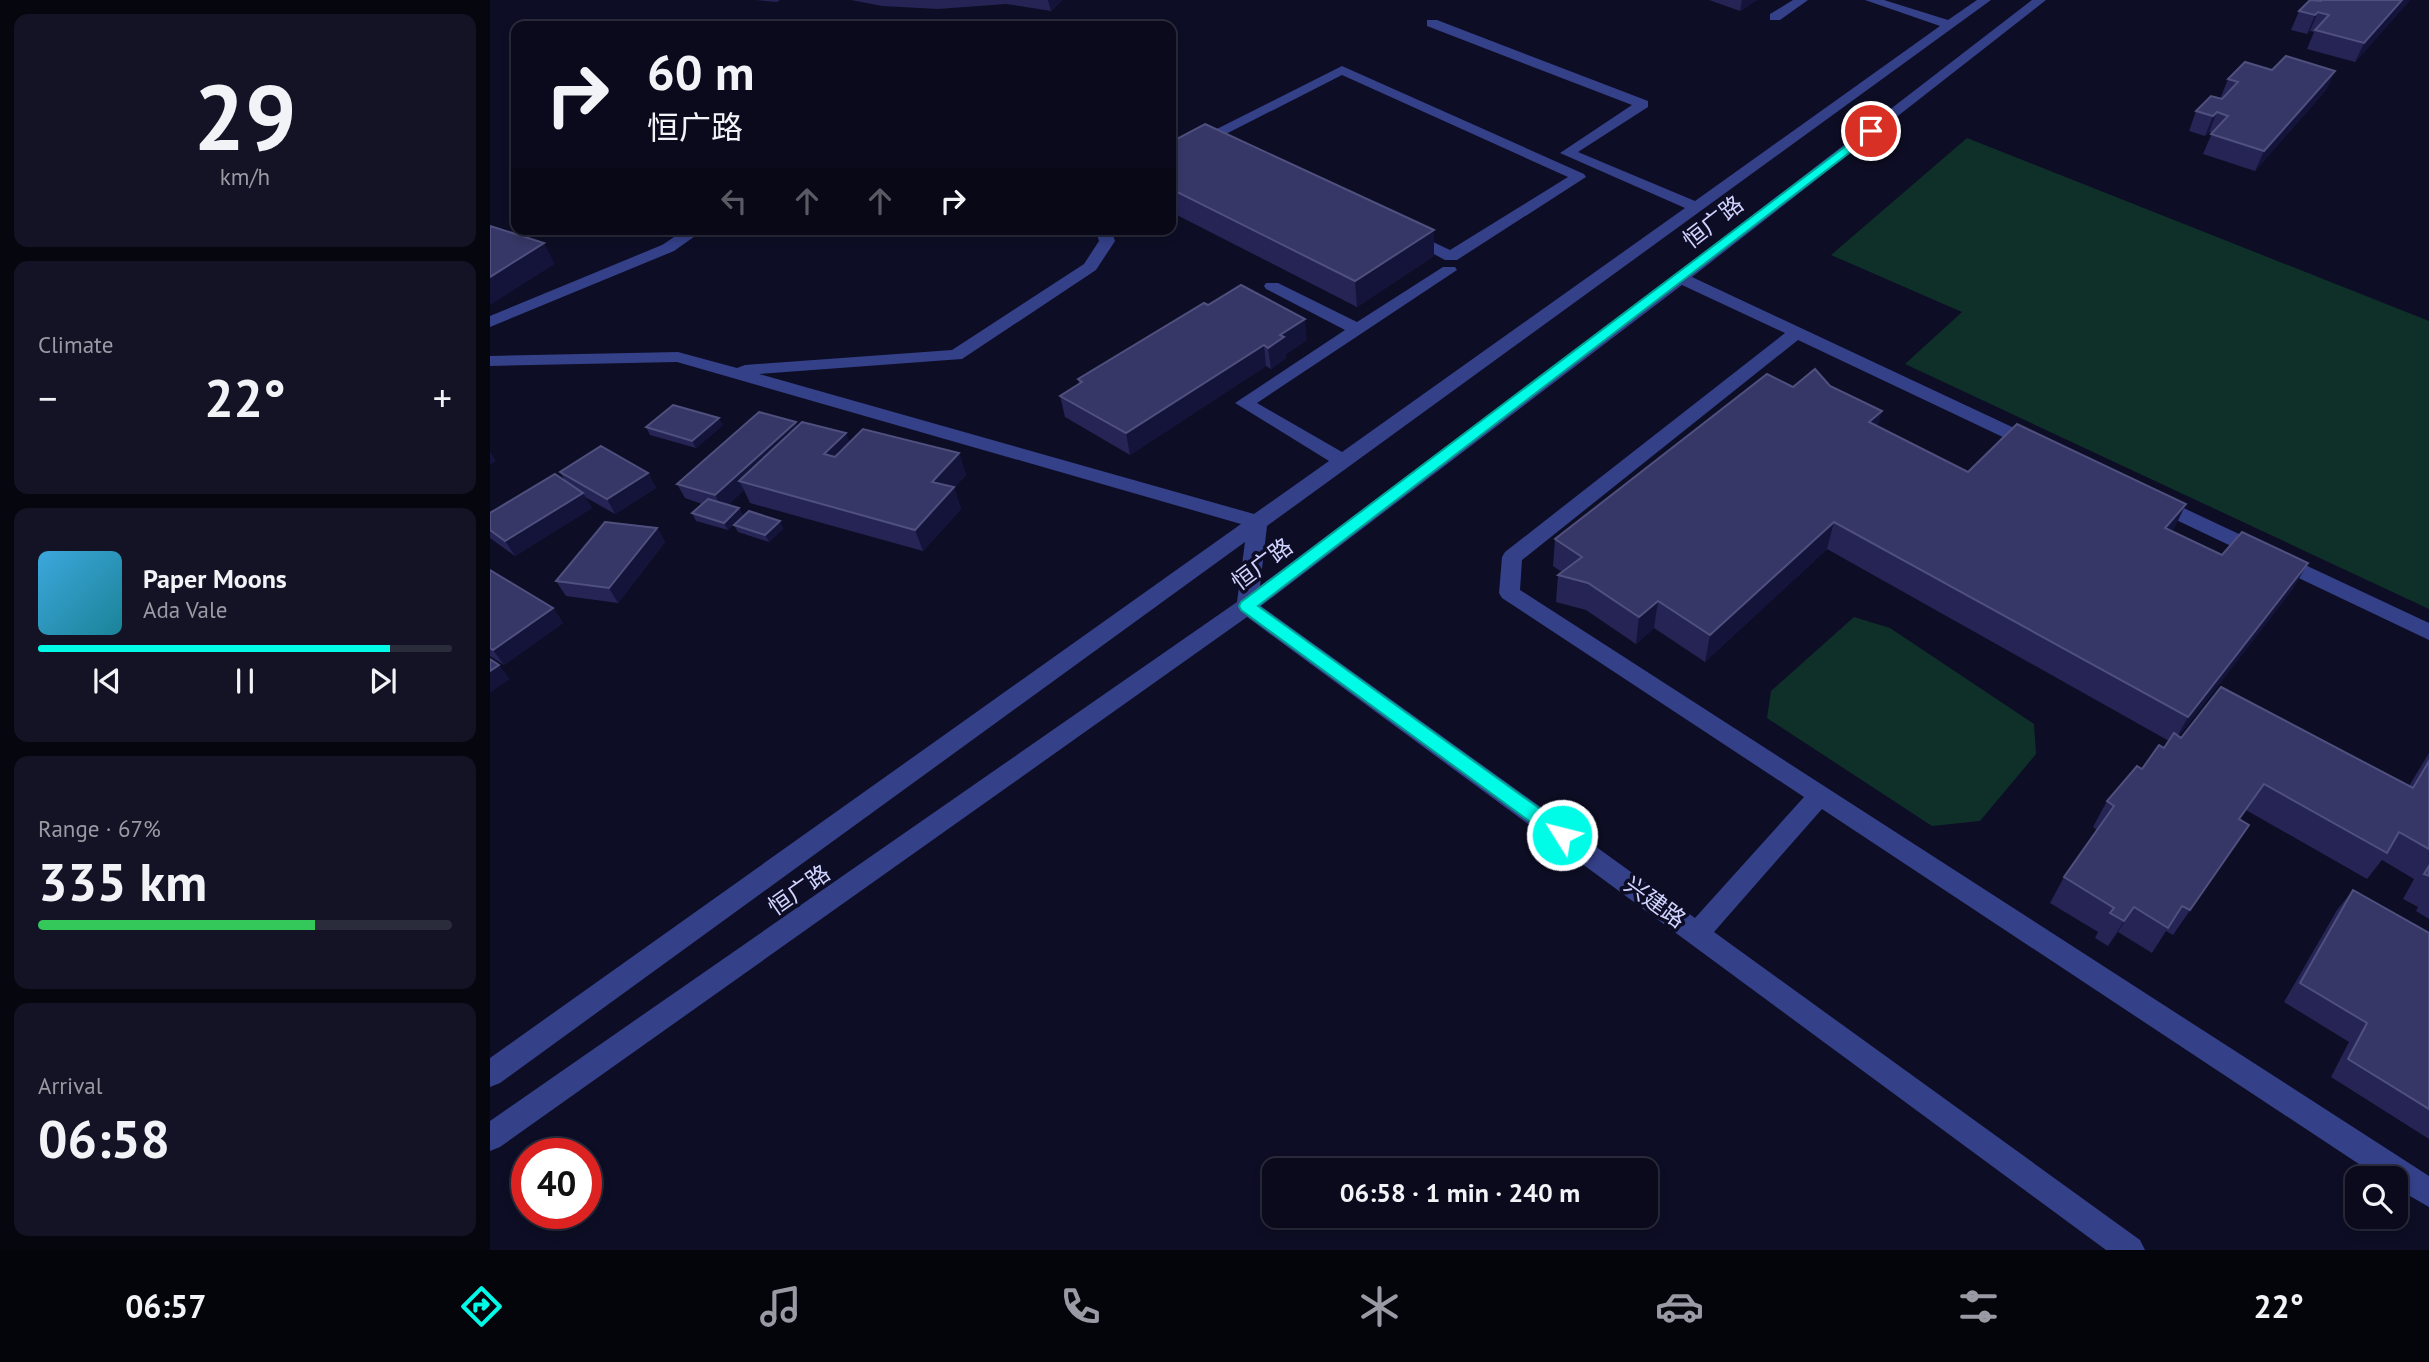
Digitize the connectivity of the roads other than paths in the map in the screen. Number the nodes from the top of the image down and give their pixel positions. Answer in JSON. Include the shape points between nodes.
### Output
{"nodes":[{"id":1,"x":1802,"y":0,"type":"edge"},
{"id":2,"x":1871,"y":0,"type":"edge"},
{"id":3,"x":1901,"y":0,"type":"edge"},
{"id":4,"x":1985,"y":0,"type":"edge"},
{"id":5,"x":2040,"y":0,"type":"edge"},
{"id":6,"x":1775,"y":18,"type":"dead end"},
{"id":7,"x":1955,"y":22,"type":"junction"},
{"id":8,"x":1432,"y":23,"type":"dead end"},
{"id":9,"x":1176,"y":156,"type":"edge"},
{"id":10,"x":1696,"y":207,"type":"junction"},
{"id":11,"x":1390,"y":227,"type":"edge"},
{"id":12,"x":688,"y":235,"type":"edge"},
{"id":13,"x":1105,"y":235,"type":"edge"},
{"id":14,"x":1449,"y":270,"type":"dead end"},
{"id":15,"x":1681,"y":278,"type":"junction"},
{"id":16,"x":1272,"y":286,"type":"dead end"},
{"id":17,"x":490,"y":322,"type":"edge"},
{"id":18,"x":1357,"y":329,"type":"junction"},
{"id":19,"x":1796,"y":332,"type":"junction"},
{"id":20,"x":490,"y":361,"type":"edge"},
{"id":21,"x":729,"y":371,"type":"junction"},
{"id":22,"x":2050,"y":452,"type":"edge"},
{"id":23,"x":1343,"y":461,"type":"junction"},
{"id":24,"x":2138,"y":493,"type":"edge"},
{"id":25,"x":1258,"y":522,"type":"junction"},
{"id":26,"x":1247,"y":606,"type":"junction"},
{"id":27,"x":2429,"y":632,"type":"edge"},
{"id":28,"x":1820,"y":795,"type":"junction"},
{"id":29,"x":1697,"y":933,"type":"junction"},
{"id":30,"x":490,"y":1074,"type":"edge"},
{"id":31,"x":490,"y":1137,"type":"edge"},
{"id":32,"x":2429,"y":1192,"type":"edge"},
{"id":33,"x":2130,"y":1250,"type":"edge"}],
"edges":[{"from":1,"to":6,"type":"street"},
{"from":2,"to":7,"type":"street"},
{"from":3,"to":7,"type":"street"},
{"from":4,"to":7,"type":"street","name":"恒广路"},
{"from":5,"to":15,"type":"street","name":"恒广路"},
{"from":7,"to":10,"type":"street","name":"恒广路"},
{"from":8,"to":10,"type":"street","via":[[1643,104],[1567,153]]},
{"from":9,"to":11,"type":"street","via":[[1214,142],[1342,70],[1579,177],[1451,257]]},
{"from":10,"to":23,"type":"street","name":"恒广路"},
{"from":12,"to":17,"type":"street","via":[[668,248]]},
{"from":13,"to":21,"type":"street","via":[[1107,241],[1090,267],[956,355]]},
{"from":14,"to":18,"type":"street"},
{"from":15,"to":19,"type":"street"},
{"from":15,"to":26,"type":"street","name":"恒广路"},
{"from":16,"to":18,"type":"street"},
{"from":18,"to":23,"type":"street","via":[[1244,403]]},
{"from":19,"to":22,"type":"street"},
{"from":19,"to":28,"type":"street","via":[[1512,558],[1510,593]]},
{"from":20,"to":21,"type":"street","via":[[678,357]]},
{"from":21,"to":25,"type":"street"},
{"from":23,"to":25,"type":"street","name":"恒广路"},
{"from":24,"to":27,"type":"street"},
{"from":25,"to":26,"type":"street"},
{"from":25,"to":30,"type":"street","name":"恒广路"},
{"from":26,"to":29,"type":"street","name":"兴建路"},
{"from":26,"to":31,"type":"street","name":"恒广路"},
{"from":28,"to":29,"type":"street"},
{"from":28,"to":32,"type":"street"},
{"from":29,"to":33,"type":"street","name":"兴建路"}]}
